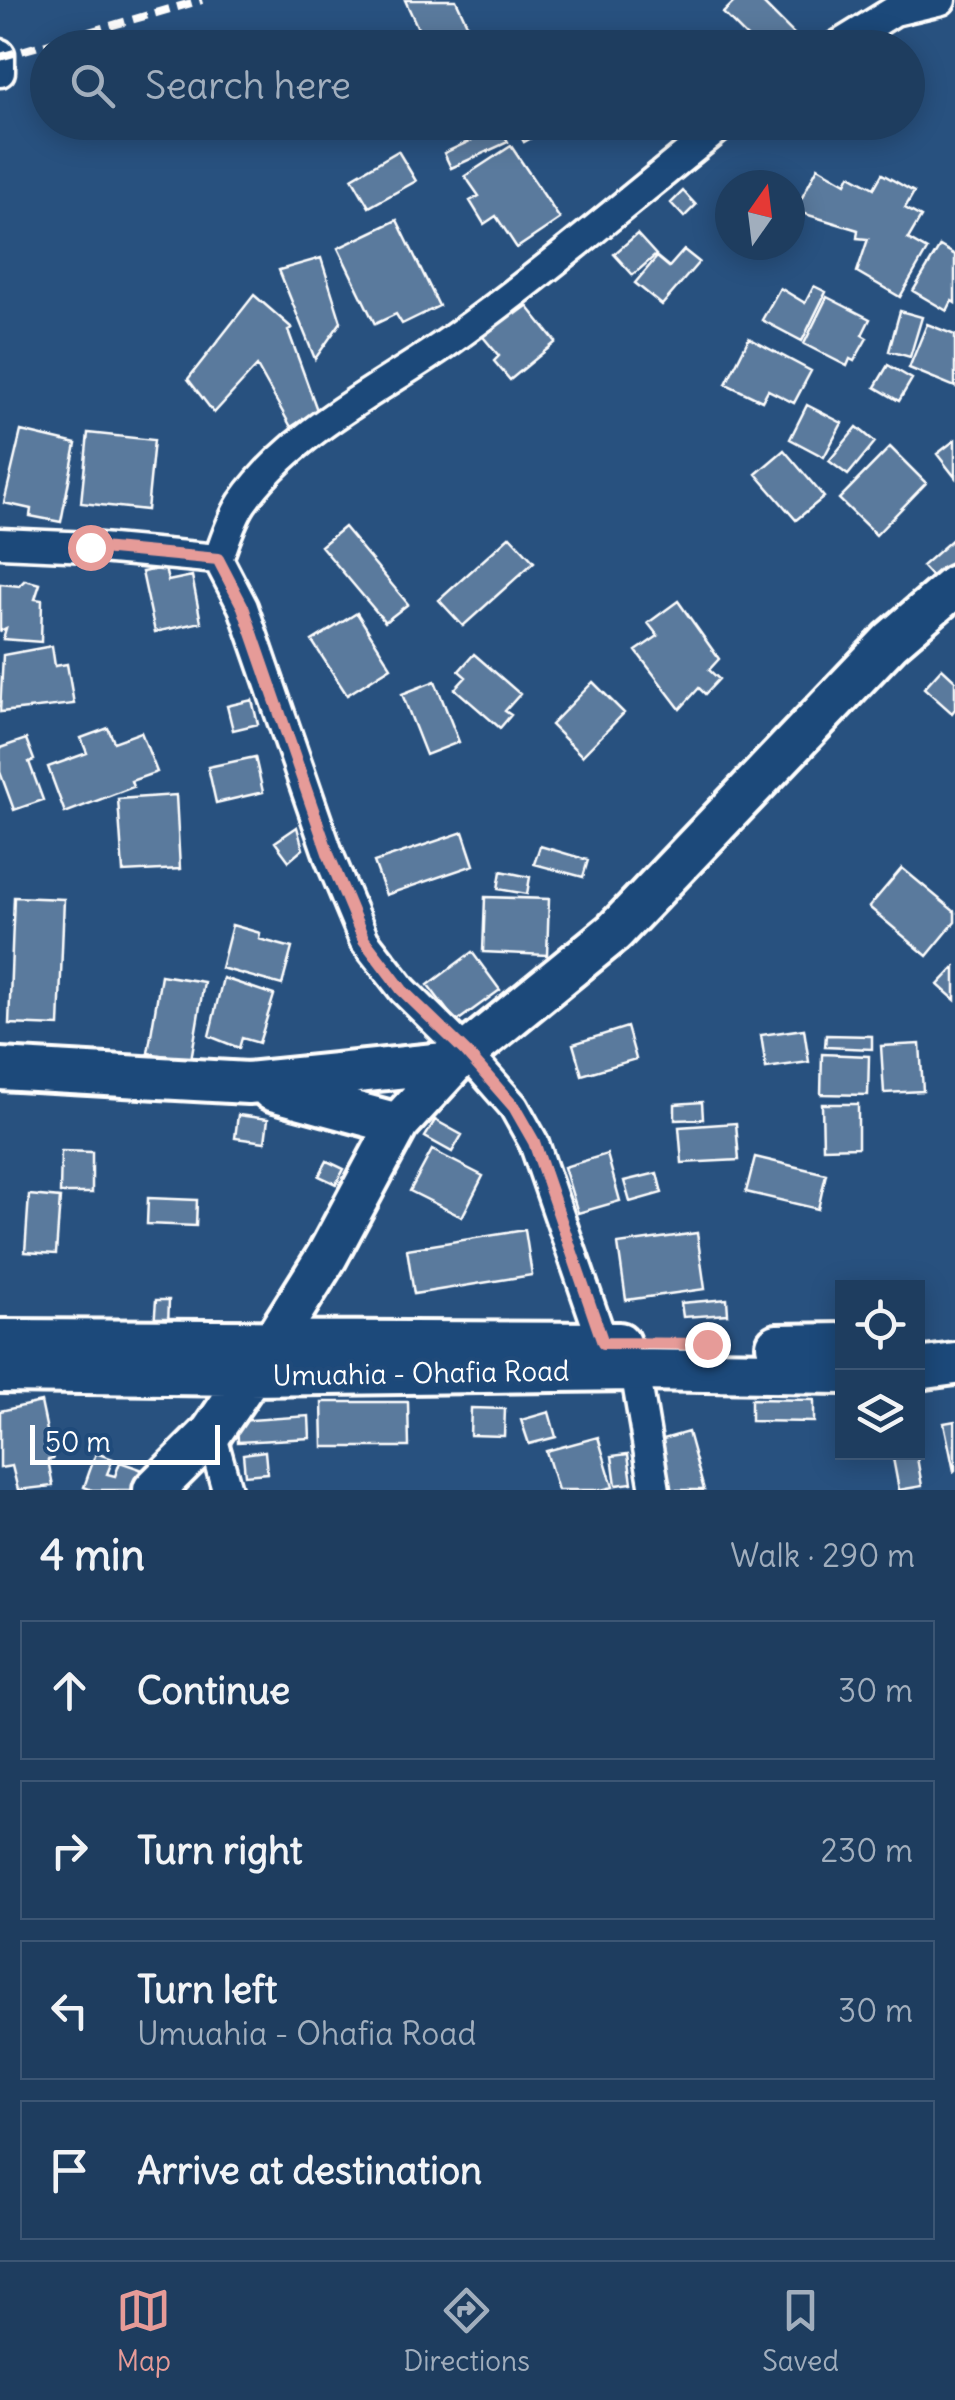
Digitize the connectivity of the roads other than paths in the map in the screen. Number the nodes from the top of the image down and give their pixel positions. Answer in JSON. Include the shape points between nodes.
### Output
{"nodes":[{"id":1,"x":941,"y":0,"type":"edge"},
{"id":2,"x":862,"y":30,"type":"edge"},
{"id":3,"x":0,"y":54,"type":"edge"},
{"id":4,"x":0,"y":72,"type":"edge"},
{"id":5,"x":703,"y":140,"type":"edge"},
{"id":6,"x":0,"y":543,"type":"edge"},
{"id":7,"x":218,"y":559,"type":"junction"},
{"id":8,"x":955,"y":586,"type":"edge"},
{"id":9,"x":460,"y":1057,"type":"junction"},
{"id":10,"x":0,"y":1068,"type":"edge"},
{"id":11,"x":248,"y":1083,"type":"junction"},
{"id":12,"x":398,"y":1124,"type":"junction"},
{"id":13,"x":955,"y":1337,"type":"edge"},
{"id":14,"x":0,"y":1340,"type":"edge"},
{"id":15,"x":925,"y":1340,"type":"edge"},
{"id":16,"x":273,"y":1342,"type":"junction"},
{"id":17,"x":603,"y":1343,"type":"junction"},
{"id":18,"x":835,"y":1344,"type":"edge"},
{"id":19,"x":955,"y":1364,"type":"edge"},
{"id":20,"x":925,"y":1367,"type":"edge"},
{"id":21,"x":635,"y":1370,"type":"junction"},
{"id":22,"x":0,"y":1372,"type":"edge"},
{"id":23,"x":835,"y":1373,"type":"edge"},
{"id":24,"x":249,"y":1375,"type":"junction"},
{"id":25,"x":211,"y":1434,"type":"junction"},
{"id":26,"x":154,"y":1490,"type":"edge"},
{"id":27,"x":227,"y":1490,"type":"edge"},
{"id":28,"x":655,"y":1490,"type":"edge"}],
"edges":[{"from":1,"to":2,"type":"street","via":[[894,10]]},
{"from":3,"to":4,"type":"street"},
{"from":5,"to":7,"type":"street","via":[[451,340],[294,449],[240,506]]},
{"from":6,"to":7,"type":"street"},
{"from":7,"to":9,"type":"street","via":[[243,607],[364,940]]},
{"from":8,"to":9,"type":"street","via":[[891,641],[614,932]]},
{"from":9,"to":11,"type":"street"},
{"from":9,"to":12,"type":"street"},
{"from":9,"to":17,"type":"street","via":[[514,1107],[534,1142]]},
{"from":10,"to":11,"type":"street"},
{"from":11,"to":12,"type":"street"},
{"from":12,"to":16,"type":"street"},
{"from":13,"to":15,"type":"street"},
{"from":14,"to":16,"type":"street","name":"Umuahia - Ohafia Road"},
{"from":16,"to":17,"type":"street","name":"Umuahia - Ohafia Road"},
{"from":16,"to":24,"type":"street"},
{"from":17,"to":18,"type":"street","name":"Umuahia - Ohafia Road"},
{"from":19,"to":20,"type":"street"},
{"from":21,"to":23,"type":"street","name":"Umuahia - Ohafia Road"},
{"from":21,"to":24,"type":"street","name":"Umuahia - Ohafia Road"},
{"from":21,"to":28,"type":"street"},
{"from":22,"to":24,"type":"street","name":"Umuahia - Ohafia Road"},
{"from":24,"to":25,"type":"street"},
{"from":25,"to":26,"type":"street"},
{"from":25,"to":27,"type":"street"}]}
